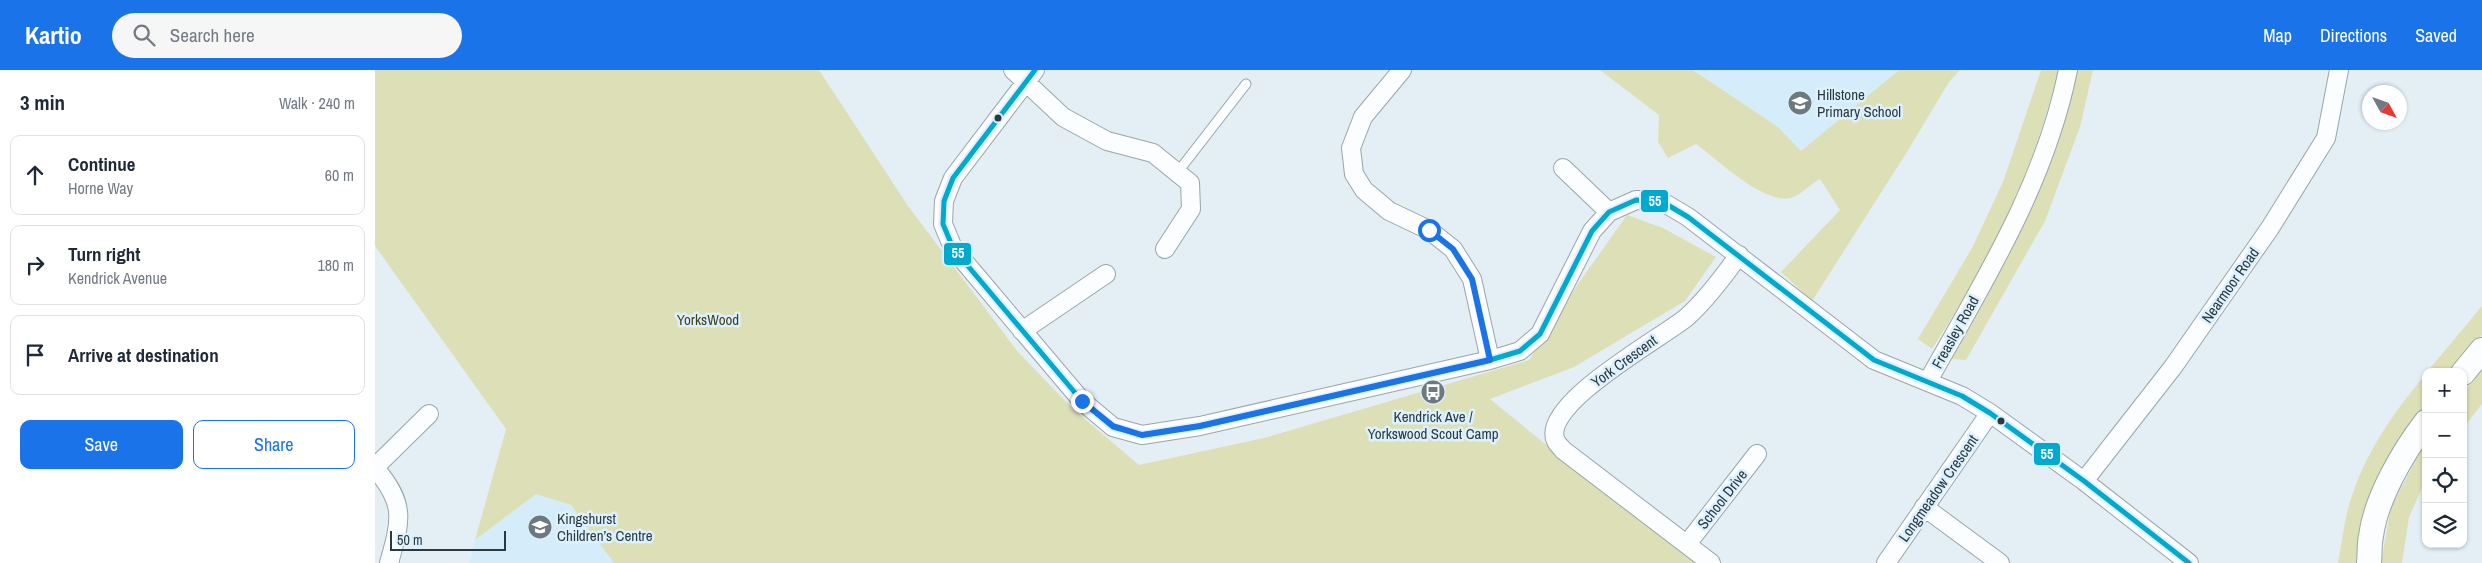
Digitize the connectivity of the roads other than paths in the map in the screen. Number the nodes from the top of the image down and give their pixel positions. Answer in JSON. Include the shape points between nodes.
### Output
{"nodes":[{"id":1,"x":1013,"y":70,"type":"edge"},
{"id":2,"x":1402,"y":70,"type":"edge"},
{"id":3,"x":2068,"y":70,"type":"edge"},
{"id":4,"x":2339,"y":70,"type":"edge"},
{"id":5,"x":1030,"y":76,"type":"edge"},
{"id":6,"x":1246,"y":84,"type":"dead end"},
{"id":7,"x":1563,"y":168,"type":"dead end"},
{"id":8,"x":1177,"y":173,"type":"junction"},
{"id":9,"x":1609,"y":212,"type":"junction"},
{"id":10,"x":1165,"y":249,"type":"dead end"},
{"id":11,"x":1739,"y":255,"type":"junction"},
{"id":12,"x":1105,"y":274,"type":"dead end"},
{"id":13,"x":1022,"y":331,"type":"junction"},
{"id":14,"x":2482,"y":350,"type":"edge"},
{"id":15,"x":1490,"y":360,"type":"junction"},
{"id":16,"x":2467,"y":368,"type":"edge"},
{"id":17,"x":1928,"y":381,"type":"junction"},
{"id":18,"x":1990,"y":413,"type":"junction"},
{"id":19,"x":429,"y":414,"type":"dead end"},
{"id":20,"x":2422,"y":427,"type":"edge"},
{"id":21,"x":1757,"y":454,"type":"dead end"},
{"id":22,"x":375,"y":467,"type":"edge"},
{"id":23,"x":2084,"y":481,"type":"junction"},
{"id":24,"x":1924,"y":507,"type":"junction"},
{"id":25,"x":1687,"y":544,"type":"junction"},
{"id":26,"x":389,"y":563,"type":"edge"},
{"id":27,"x":1711,"y":563,"type":"edge"},
{"id":28,"x":1886,"y":563,"type":"edge"},
{"id":29,"x":2000,"y":563,"type":"edge"},
{"id":30,"x":2189,"y":563,"type":"edge"},
{"id":31,"x":2369,"y":563,"type":"edge"}],
"edges":[{"from":1,"to":5,"type":"street"},
{"from":2,"to":15,"type":"street","via":[[1363,117],[1351,148],[1354,174],[1364,190],[1389,211],[1429,230],[1453,249],[1472,279]]},
{"from":3,"to":17,"type":"street","name":"Freasley Road","via":[[2033,185],[2005,245]]},
{"from":4,"to":23,"type":"street","name":"Nearmoor Road","via":[[2326,138],[2270,228],[2173,367]]},
{"from":5,"to":8,"type":"street","via":[[1063,117],[1107,141],[1153,153]]},
{"from":5,"to":13,"type":"street","via":[[953,178],[944,201],[943,224],[953,248]]},
{"from":6,"to":8,"type":"lane"},
{"from":7,"to":9,"type":"street"},
{"from":8,"to":10,"type":"street","via":[[1190,183],[1191,208]]},
{"from":9,"to":11,"type":"street","via":[[1636,200],[1661,201],[1688,216]]},
{"from":9,"to":15,"type":"street","via":[[1592,231],[1539,334],[1520,351]]},
{"from":11,"to":17,"type":"street","via":[[1874,360]]},
{"from":11,"to":25,"type":"street","name":"York Crescent","via":[[1687,317],[1606,371],[1581,393],[1559,419],[1554,435],[1563,450]]},
{"from":12,"to":13,"type":"street"},
{"from":13,"to":15,"type":"street","via":[[1082,401],[1113,426],[1142,435],[1200,426]]},
{"from":14,"to":16,"type":"street"},
{"from":17,"to":18,"type":"street","name":"Freasley Road"},
{"from":18,"to":23,"type":"street","name":"Freasley Road"},
{"from":18,"to":24,"type":"street","name":"Longmeadow Crescent"},
{"from":19,"to":22,"type":"street"},
{"from":20,"to":31,"type":"street","via":[[2409,444],[2380,506],[2371,536]]},
{"from":21,"to":25,"type":"street","name":"School Drive"},
{"from":22,"to":26,"type":"street","via":[[391,487],[399,515],[397,537]]},
{"from":23,"to":30,"type":"street","name":"Freasley Road"},
{"from":24,"to":28,"type":"street","name":"Longmeadow Crescent"},
{"from":24,"to":29,"type":"street"},
{"from":25,"to":27,"type":"street","name":"York Crescent"}]}
